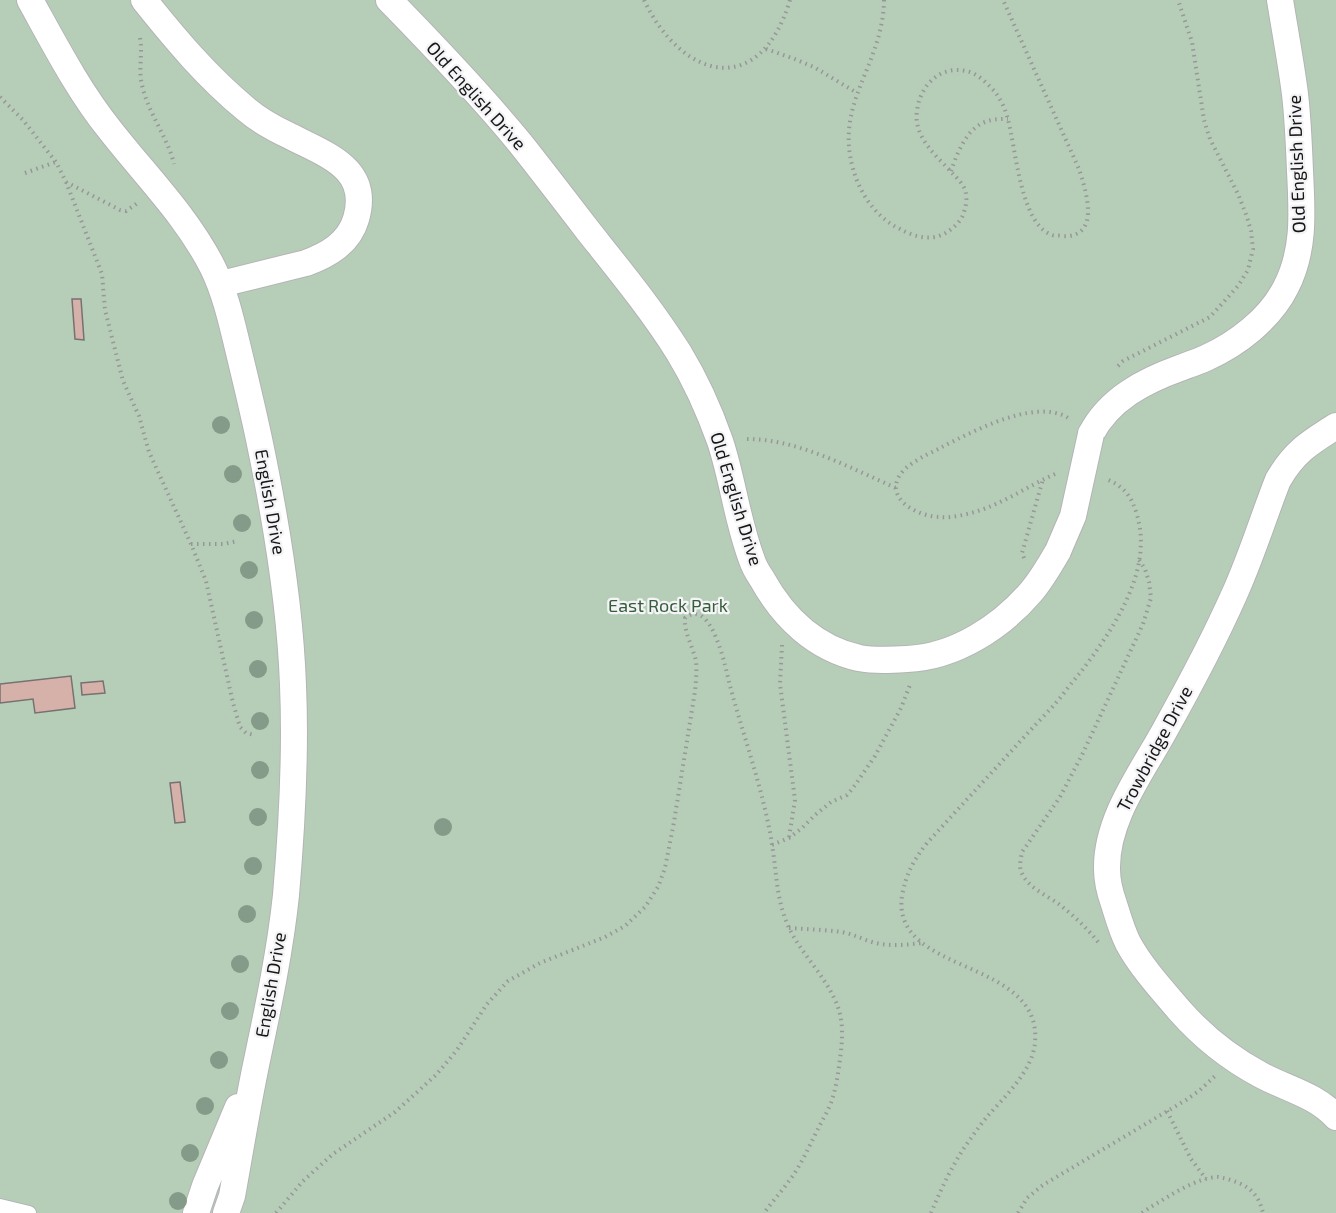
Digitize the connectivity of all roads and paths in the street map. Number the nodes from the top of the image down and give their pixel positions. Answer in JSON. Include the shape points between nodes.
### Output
{"nodes":[{"id":1,"x":30,"y":0,"type":"edge"},
{"id":2,"x":144,"y":0,"type":"edge"},
{"id":3,"x":389,"y":0,"type":"edge"},
{"id":4,"x":644,"y":0,"type":"edge"},
{"id":5,"x":790,"y":0,"type":"edge"},
{"id":6,"x":884,"y":0,"type":"edge"},
{"id":7,"x":1003,"y":0,"type":"edge"},
{"id":8,"x":1178,"y":0,"type":"edge"},
{"id":9,"x":1280,"y":0,"type":"edge"},
{"id":10,"x":139,"y":34,"type":"dead end"},
{"id":11,"x":766,"y":49,"type":"junction"},
{"id":12,"x":857,"y":93,"type":"junction"},
{"id":13,"x":0,"y":97,"type":"edge"},
{"id":14,"x":1008,"y":119,"type":"junction"},
{"id":15,"x":56,"y":162,"type":"junction"},
{"id":16,"x":175,"y":169,"type":"dead end"},
{"id":17,"x":951,"y":171,"type":"junction"},
{"id":18,"x":25,"y":173,"type":"dead end"},
{"id":19,"x":66,"y":182,"type":"junction"},
{"id":20,"x":142,"y":200,"type":"dead end"},
{"id":21,"x":221,"y":284,"type":"junction"},
{"id":22,"x":1120,"y":399,"type":"junction"},
{"id":23,"x":1336,"y":426,"type":"edge"},
{"id":24,"x":1091,"y":434,"type":"junction"},
{"id":25,"x":720,"y":441,"type":"junction"},
{"id":26,"x":1063,"y":473,"type":"dead end"},
{"id":27,"x":1100,"y":477,"type":"dead end"},
{"id":28,"x":1043,"y":479,"type":"junction"},
{"id":29,"x":896,"y":488,"type":"junction"},
{"id":30,"x":238,"y":541,"type":"dead end"},
{"id":31,"x":191,"y":544,"type":"junction"},
{"id":32,"x":1043,"y":577,"type":"junction"},
{"id":33,"x":789,"y":618,"type":"junction"},
{"id":34,"x":915,"y":659,"type":"junction"},
{"id":35,"x":254,"y":735,"type":"dead end"},
{"id":36,"x":789,"y":838,"type":"junction"},
{"id":37,"x":772,"y":845,"type":"junction"},
{"id":38,"x":789,"y":928,"type":"junction"},
{"id":39,"x":922,"y":943,"type":"junction"},
{"id":40,"x":1232,"y":1057,"type":"junction"},
{"id":41,"x":256,"y":1065,"type":"junction"},
{"id":42,"x":1167,"y":1111,"type":"junction"},
{"id":43,"x":1336,"y":1117,"type":"edge"},
{"id":44,"x":1206,"y":1179,"type":"junction"},
{"id":45,"x":0,"y":1206,"type":"edge"},
{"id":46,"x":29,"y":1213,"type":"edge"},
{"id":47,"x":196,"y":1213,"type":"edge"},
{"id":48,"x":226,"y":1213,"type":"edge"},
{"id":49,"x":276,"y":1213,"type":"edge"},
{"id":50,"x":764,"y":1213,"type":"edge"},
{"id":51,"x":931,"y":1213,"type":"edge"},
{"id":52,"x":1018,"y":1213,"type":"edge"},
{"id":53,"x":1142,"y":1213,"type":"edge"},
{"id":54,"x":1263,"y":1213,"type":"edge"}],
"edges":[{"from":1,"to":21,"type":"street","name":"English Drive","via":[[90,104],[182,219]]},
{"from":2,"to":21,"type":"street","via":[[195,62],[228,94],[258,119],[335,158],[348,170],[357,187],[359,207],[355,222],[339,245],[306,263]]},
{"from":3,"to":25,"type":"street","name":"Old English Drive","via":[[519,141],[647,307],[703,397]]},
{"from":4,"to":11,"type":"path","via":[[668,38],[703,64],[732,68],[754,60]]},
{"from":5,"to":11,"type":"path"},
{"from":6,"to":12,"type":"path","via":[[879,39]]},
{"from":7,"to":14,"type":"path","via":[[1083,183],[1088,216],[1086,225],[1072,236],[1052,235],[1030,210]]},
{"from":8,"to":22,"type":"path","via":[[1192,42],[1204,120],[1247,217],[1253,249],[1248,270],[1238,286],[1210,317],[1116,368],[1111,381]]},
{"from":9,"to":22,"type":"street","name":"Old English Drive","via":[[1295,96],[1299,157],[1300,244],[1294,270],[1275,305],[1244,335]]},
{"from":10,"to":16,"type":"path","via":[[141,84]]},
{"from":11,"to":12,"type":"path","via":[[814,67]]},
{"from":12,"to":17,"type":"path","via":[[849,122],[852,168],[861,190],[891,225],[922,237],[947,233],[963,216],[966,204],[961,182]]},
{"from":13,"to":15,"type":"path"},
{"from":14,"to":17,"type":"path","via":[[994,119],[977,126],[956,156]]},
{"from":14,"to":17,"type":"path","via":[[992,88],[969,71],[941,73],[929,83],[918,100],[916,121],[921,137]]},
{"from":15,"to":18,"type":"path"},
{"from":15,"to":19,"type":"path"},
{"from":19,"to":20,"type":"path","via":[[120,210],[133,208]]},
{"from":19,"to":31,"type":"path","via":[[102,274],[105,310],[123,381],[149,452]]},
{"from":21,"to":41,"type":"street","name":"English Drive","via":[[273,504],[293,686],[294,779],[286,896]]},
{"from":22,"to":24,"type":"street","name":"Old English Drive","via":[[1101,417]]},
{"from":23,"to":40,"type":"street","name":"Trowbridge Drive","via":[[1298,452],[1278,480],[1234,594],[1129,793],[1109,849],[1110,893],[1128,942],[1181,1012]]},
{"from":24,"to":29,"type":"path","via":[[1063,414],[1028,412],[987,426],[924,456],[902,473]]},
{"from":24,"to":32,"type":"street","name":"Old English Drive","bridge":true,"via":[[1073,516]]},
{"from":25,"to":29,"type":"path","via":[[759,440],[793,447],[822,455]]},
{"from":25,"to":33,"type":"street","name":"Old English Drive","via":[[752,562]]},
{"from":26,"to":28,"type":"path"},
{"from":27,"to":39,"type":"path","via":[[1125,490],[1140,524],[1142,539],[1133,584],[1110,631],[1054,705],[915,857],[901,905],[904,920]]},
{"from":28,"to":29,"type":"path","via":[[983,510],[938,518],[907,506]]},
{"from":28,"to":32,"type":"path","via":[[1023,553],[1028,566]]},
{"from":30,"to":31,"type":"path"},
{"from":31,"to":35,"type":"path","via":[[206,581],[240,727]]},
{"from":32,"to":34,"type":"street","name":"Old English Drive","via":[[995,625],[961,646]]},
{"from":33,"to":34,"type":"street","name":"Old English Drive","via":[[812,638],[837,651],[859,658]]},
{"from":33,"to":36,"type":"path","via":[[782,640],[780,684],[795,800]]},
{"from":34,"to":36,"type":"path","via":[[914,675],[901,708],[853,788]]},
{"from":36,"to":37,"type":"path"},
{"from":37,"to":38,"type":"path","via":[[778,892]]},
{"from":37,"to":49,"type":"path","via":[[716,634],[705,619],[690,614],[684,623],[695,661],[695,691],[665,868],[645,908],[605,937],[540,963],[508,981],[435,1076],[395,1112],[333,1154]]},
{"from":38,"to":39,"type":"path","via":[[854,934],[884,944]]},
{"from":38,"to":50,"type":"path","via":[[834,996],[842,1037],[831,1102],[807,1153]]},
{"from":39,"to":51,"type":"path","via":[[1015,993],[1034,1024],[1035,1043],[1023,1074],[963,1150]]},
{"from":40,"to":42,"type":"path","via":[[1200,1090]]},
{"from":40,"to":43,"type":"street","name":"Trowbridge Drive","via":[[1264,1077],[1309,1096]]},
{"from":41,"to":47,"type":"street","name":"English Drive"},
{"from":41,"to":48,"type":"street","name":"English Drive"},
{"from":42,"to":44,"type":"path","via":[[1191,1159]]},
{"from":42,"to":52,"type":"path","via":[[1043,1185],[1027,1198]]},
{"from":44,"to":53,"type":"path"},
{"from":44,"to":54,"type":"path","via":[[1231,1180],[1245,1186],[1258,1198]]},
{"from":45,"to":46,"type":"lane"}]}
